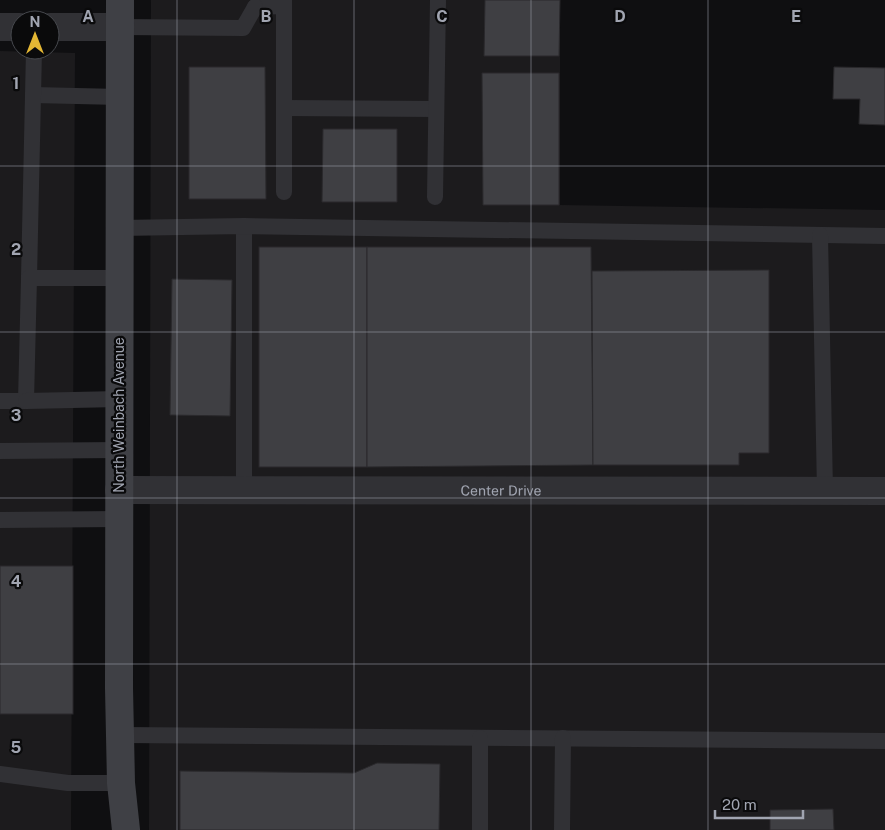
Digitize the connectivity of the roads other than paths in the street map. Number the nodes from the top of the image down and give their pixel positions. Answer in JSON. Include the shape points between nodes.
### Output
{"nodes":[{"id":1,"x":120,"y":0,"type":"edge"},
{"id":2,"x":438,"y":0,"type":"edge"},
{"id":3,"x":253,"y":3,"type":"edge"},
{"id":4,"x":284,"y":3,"type":"edge"},
{"id":5,"x":60,"y":27,"type":"edge"},
{"id":6,"x":121,"y":27,"type":"junction"},
{"id":7,"x":34,"y":60,"type":"edge"},
{"id":8,"x":33,"y":95,"type":"junction"},
{"id":9,"x":120,"y":97,"type":"junction"},
{"id":10,"x":284,"y":108,"type":"junction"},
{"id":11,"x":436,"y":109,"type":"junction"},
{"id":12,"x":284,"y":192,"type":"dead end"},
{"id":13,"x":435,"y":197,"type":"dead end"},
{"id":14,"x":244,"y":226,"type":"junction"},
{"id":15,"x":120,"y":228,"type":"junction"},
{"id":16,"x":820,"y":235,"type":"junction"},
{"id":17,"x":885,"y":236,"type":"edge"},
{"id":18,"x":29,"y":278,"type":"junction"},
{"id":19,"x":119,"y":278,"type":"junction"},
{"id":20,"x":119,"y":399,"type":"junction"},
{"id":21,"x":0,"y":401,"type":"edge"},
{"id":22,"x":26,"y":401,"type":"junction"},
{"id":23,"x":119,"y":450,"type":"junction"},
{"id":24,"x":0,"y":451,"type":"edge"},
{"id":25,"x":244,"y":489,"type":"junction"},
{"id":26,"x":119,"y":490,"type":"junction"},
{"id":27,"x":825,"y":491,"type":"junction"},
{"id":28,"x":885,"y":491,"type":"edge"},
{"id":29,"x":119,"y":519,"type":"junction"},
{"id":30,"x":0,"y":520,"type":"edge"},
{"id":31,"x":121,"y":735,"type":"junction"},
{"id":32,"x":480,"y":738,"type":"junction"},
{"id":33,"x":563,"y":738,"type":"junction"},
{"id":34,"x":885,"y":741,"type":"edge"},
{"id":35,"x":0,"y":774,"type":"edge"},
{"id":36,"x":121,"y":783,"type":"junction"},
{"id":37,"x":126,"y":830,"type":"edge"},
{"id":38,"x":480,"y":830,"type":"edge"},
{"id":39,"x":562,"y":830,"type":"edge"}],
"edges":[{"from":1,"to":6,"type":"main road","name":"North Weinbach Avenue"},
{"from":2,"to":11,"type":"lane"},
{"from":3,"to":4,"type":"lane"},
{"from":3,"to":6,"type":"lane","via":[[243,28]]},
{"from":4,"to":10,"type":"lane"},
{"from":5,"to":6,"type":"street"},
{"from":6,"to":9,"type":"main road","name":"North Weinbach Avenue"},
{"from":7,"to":8,"type":"lane"},
{"from":8,"to":9,"type":"lane"},
{"from":8,"to":18,"type":"lane"},
{"from":9,"to":15,"type":"main road","name":"North Weinbach Avenue"},
{"from":10,"to":11,"type":"lane"},
{"from":10,"to":12,"type":"lane"},
{"from":11,"to":13,"type":"lane"},
{"from":14,"to":15,"type":"lane"},
{"from":14,"to":16,"type":"lane"},
{"from":14,"to":25,"type":"lane"},
{"from":15,"to":19,"type":"main road","name":"North Weinbach Avenue"},
{"from":16,"to":17,"type":"lane"},
{"from":16,"to":27,"type":"lane"},
{"from":18,"to":19,"type":"lane"},
{"from":18,"to":22,"type":"lane"},
{"from":19,"to":20,"type":"main road","name":"North Weinbach Avenue"},
{"from":20,"to":22,"type":"lane"},
{"from":20,"to":23,"type":"main road","name":"North Weinbach Avenue"},
{"from":21,"to":22,"type":"lane"},
{"from":23,"to":24,"type":"lane"},
{"from":23,"to":26,"type":"main road","name":"North Weinbach Avenue"},
{"from":25,"to":26,"type":"street","name":"Center Drive"},
{"from":25,"to":27,"type":"street","name":"Center Drive"},
{"from":26,"to":29,"type":"main road","name":"North Weinbach Avenue"},
{"from":27,"to":28,"type":"street","name":"Center Drive"},
{"from":29,"to":30,"type":"lane"},
{"from":29,"to":31,"type":"main road","name":"North Weinbach Avenue"},
{"from":31,"to":32,"type":"lane"},
{"from":31,"to":36,"type":"main road","name":"North Weinbach Avenue"},
{"from":32,"to":33,"type":"lane"},
{"from":32,"to":38,"type":"lane"},
{"from":33,"to":34,"type":"lane"},
{"from":33,"to":39,"type":"lane"},
{"from":35,"to":36,"type":"lane","via":[[68,783]]},
{"from":36,"to":37,"type":"main road","name":"North Weinbach Avenue"}]}
